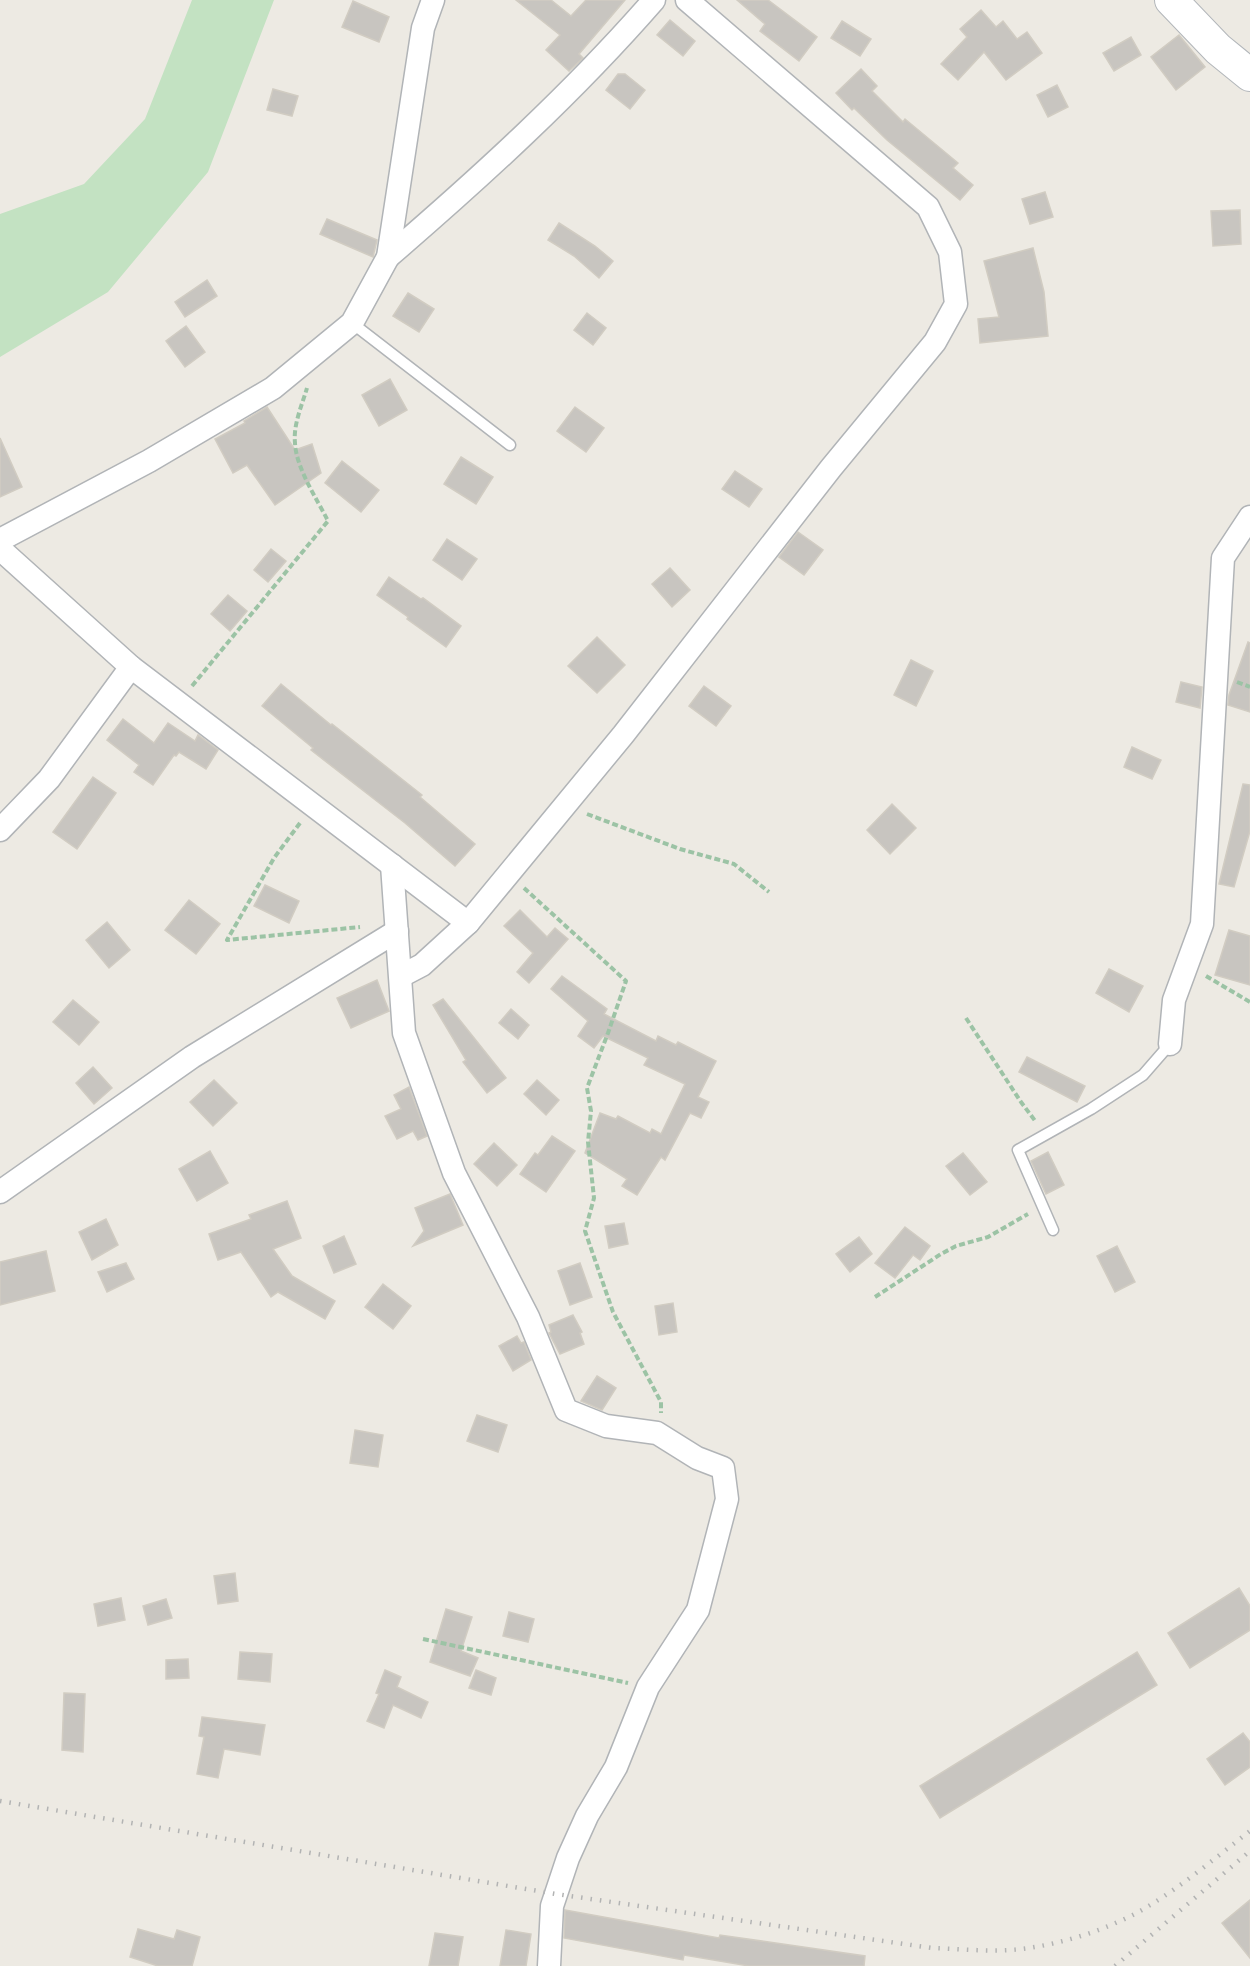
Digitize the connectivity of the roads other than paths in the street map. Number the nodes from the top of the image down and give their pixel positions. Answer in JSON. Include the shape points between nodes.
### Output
{"nodes":[{"id":1,"x":433,"y":0,"type":"edge"},
{"id":2,"x":654,"y":0,"type":"edge"},
{"id":3,"x":687,"y":0,"type":"edge"},
{"id":4,"x":1171,"y":0,"type":"edge"},
{"id":5,"x":1250,"y":75,"type":"edge"},
{"id":6,"x":388,"y":257,"type":"junction"},
{"id":7,"x":352,"y":323,"type":"junction"},
{"id":8,"x":510,"y":445,"type":"dead end"},
{"id":9,"x":1250,"y":517,"type":"edge"},
{"id":10,"x":0,"y":540,"type":"edge"},
{"id":11,"x":0,"y":549,"type":"edge"},
{"id":12,"x":131,"y":667,"type":"junction"},
{"id":13,"x":0,"y":830,"type":"edge"},
{"id":14,"x":392,"y":866,"type":"junction"},
{"id":15,"x":468,"y":923,"type":"junction"},
{"id":16,"x":397,"y":927,"type":"junction"},
{"id":17,"x":401,"y":976,"type":"junction"},
{"id":18,"x":1170,"y":1044,"type":"joint"},
{"id":19,"x":0,"y":1191,"type":"edge"},
{"id":20,"x":1053,"y":1230,"type":"dead end"},
{"id":21,"x":549,"y":1966,"type":"edge"}],
"edges":[{"from":1,"to":6,"type":"street","via":[[423,28]]},
{"from":2,"to":6,"type":"street","via":[[608,53]]},
{"from":3,"to":15,"type":"street","via":[[928,207],[950,252],[956,304],[934,342],[623,735]]},
{"from":4,"to":5,"type":"main road","via":[[1218,49]]},
{"from":6,"to":7,"type":"street"},
{"from":7,"to":8,"type":"lane"},
{"from":7,"to":10,"type":"street","via":[[273,388],[149,461]]},
{"from":9,"to":18,"type":"street","via":[[1222,558],[1202,924],[1174,1000]]},
{"from":11,"to":12,"type":"street"},
{"from":12,"to":13,"type":"street","via":[[49,779]]},
{"from":12,"to":14,"type":"street"},
{"from":14,"to":15,"type":"street"},
{"from":14,"to":16,"type":"street"},
{"from":15,"to":17,"type":"street","via":[[422,965]]},
{"from":16,"to":17,"type":"street"},
{"from":16,"to":19,"type":"street","via":[[192,1057]]},
{"from":17,"to":21,"type":"street","via":[[404,1033],[454,1173],[528,1317],[566,1410],[606,1426],[657,1433],[697,1458],[723,1468],[727,1499],[698,1610],[648,1687],[616,1767],[587,1816],[565,1867],[552,1906]]},
{"from":18,"to":20,"type":"lane","via":[[1143,1075],[1018,1150]]}]}
